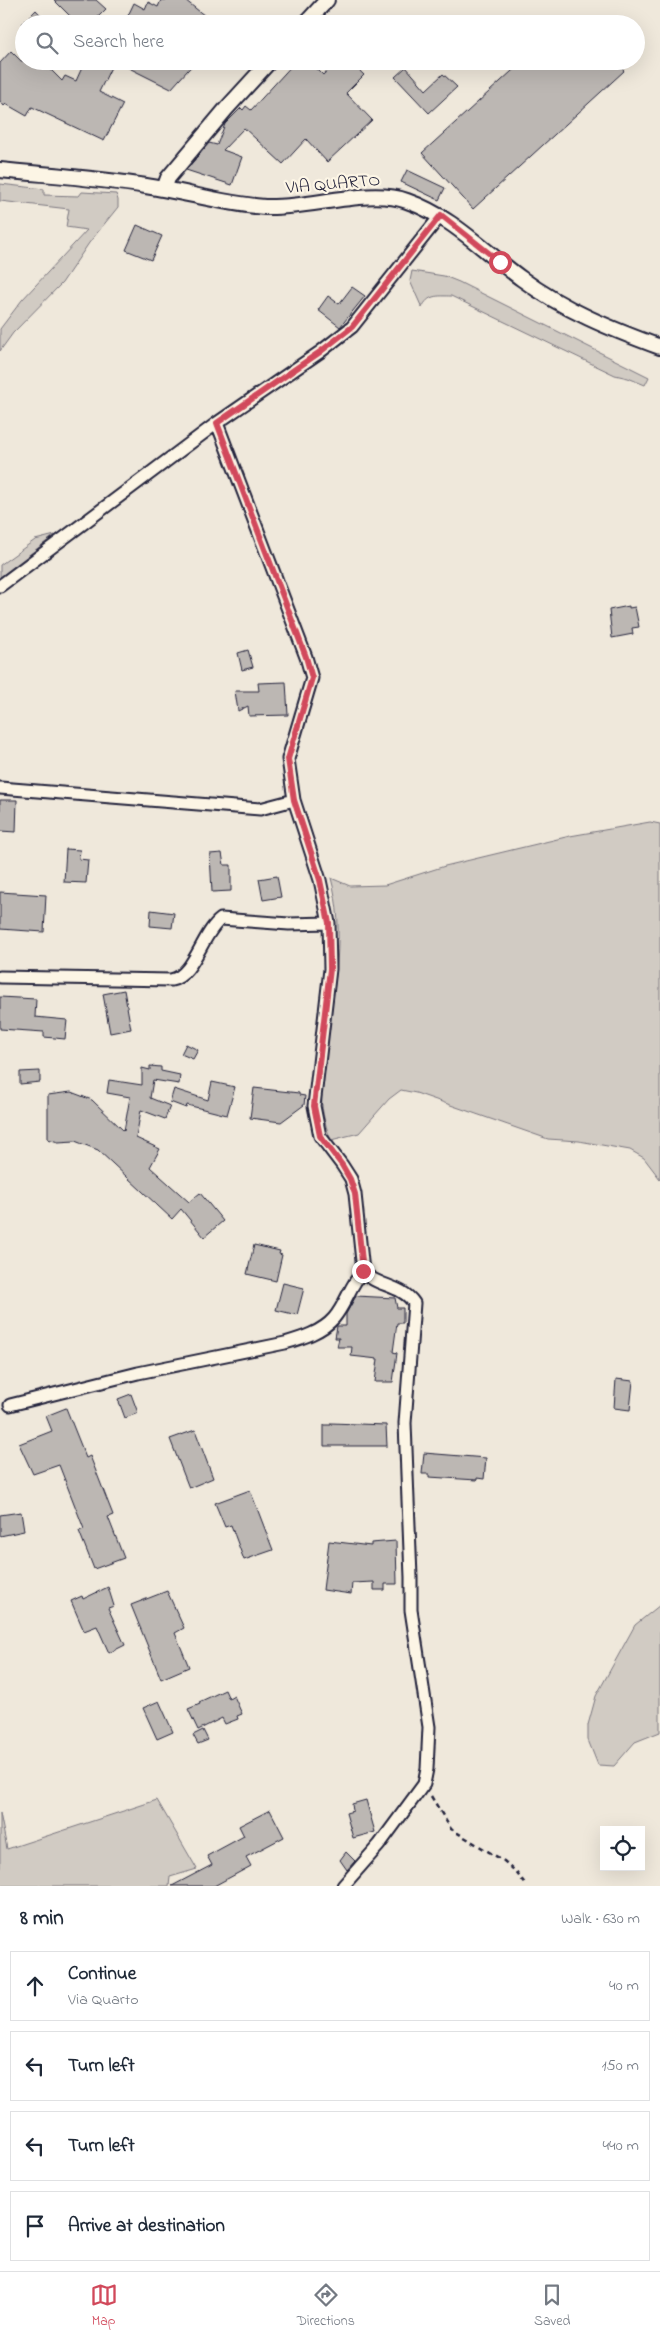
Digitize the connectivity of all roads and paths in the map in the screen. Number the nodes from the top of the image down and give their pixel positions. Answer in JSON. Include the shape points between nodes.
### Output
{"nodes":[{"id":1,"x":327,"y":0,"type":"edge"},
{"id":2,"x":313,"y":15,"type":"edge"},
{"id":3,"x":262,"y":70,"type":"edge"},
{"id":4,"x":0,"y":170,"type":"edge"},
{"id":5,"x":164,"y":189,"type":"junction"},
{"id":6,"x":441,"y":215,"type":"junction"},
{"id":7,"x":660,"y":347,"type":"edge"},
{"id":8,"x":217,"y":423,"type":"junction"},
{"id":9,"x":0,"y":586,"type":"edge"},
{"id":10,"x":0,"y":788,"type":"edge"},
{"id":11,"x":294,"y":800,"type":"junction"},
{"id":12,"x":329,"y":923,"type":"junction"},
{"id":13,"x":0,"y":977,"type":"edge"},
{"id":14,"x":363,"y":1271,"type":"junction"},
{"id":15,"x":10,"y":1405,"type":"dead end"},
{"id":16,"x":424,"y":1784,"type":"junction"},
{"id":17,"x":343,"y":1886,"type":"edge"},
{"id":18,"x":527,"y":1886,"type":"edge"}],
"edges":[{"from":1,"to":2,"type":"street"},
{"from":3,"to":5,"type":"street","via":[[168,178]]},
{"from":4,"to":5,"type":"street","name":"VIA QUARTO"},
{"from":5,"to":6,"type":"street","name":"VIA QUARTO","via":[[225,202],[285,207],[354,198],[392,197]]},
{"from":6,"to":7,"type":"street","name":"VIA QUARTO","via":[[523,280],[557,302],[605,326]]},
{"from":6,"to":8,"type":"street","via":[[352,327]]},
{"from":8,"to":9,"type":"street"},
{"from":8,"to":11,"type":"street","via":[[312,678],[288,759]]},
{"from":10,"to":11,"type":"street","via":[[260,810]]},
{"from":11,"to":12,"type":"street","via":[[320,880]]},
{"from":12,"to":13,"type":"street","via":[[221,920],[213,925],[183,974],[171,980]]},
{"from":12,"to":14,"type":"street","via":[[330,969],[314,1106],[320,1136],[342,1165],[355,1194]]},
{"from":14,"to":15,"type":"street","via":[[354,1280],[334,1319],[305,1338],[138,1373]]},
{"from":14,"to":16,"type":"street","via":[[368,1278],[409,1296],[414,1304],[405,1423],[410,1610],[430,1726]]},
{"from":16,"to":17,"type":"street"},
{"from":16,"to":18,"type":"path","via":[[451,1829],[504,1861]]}]}
